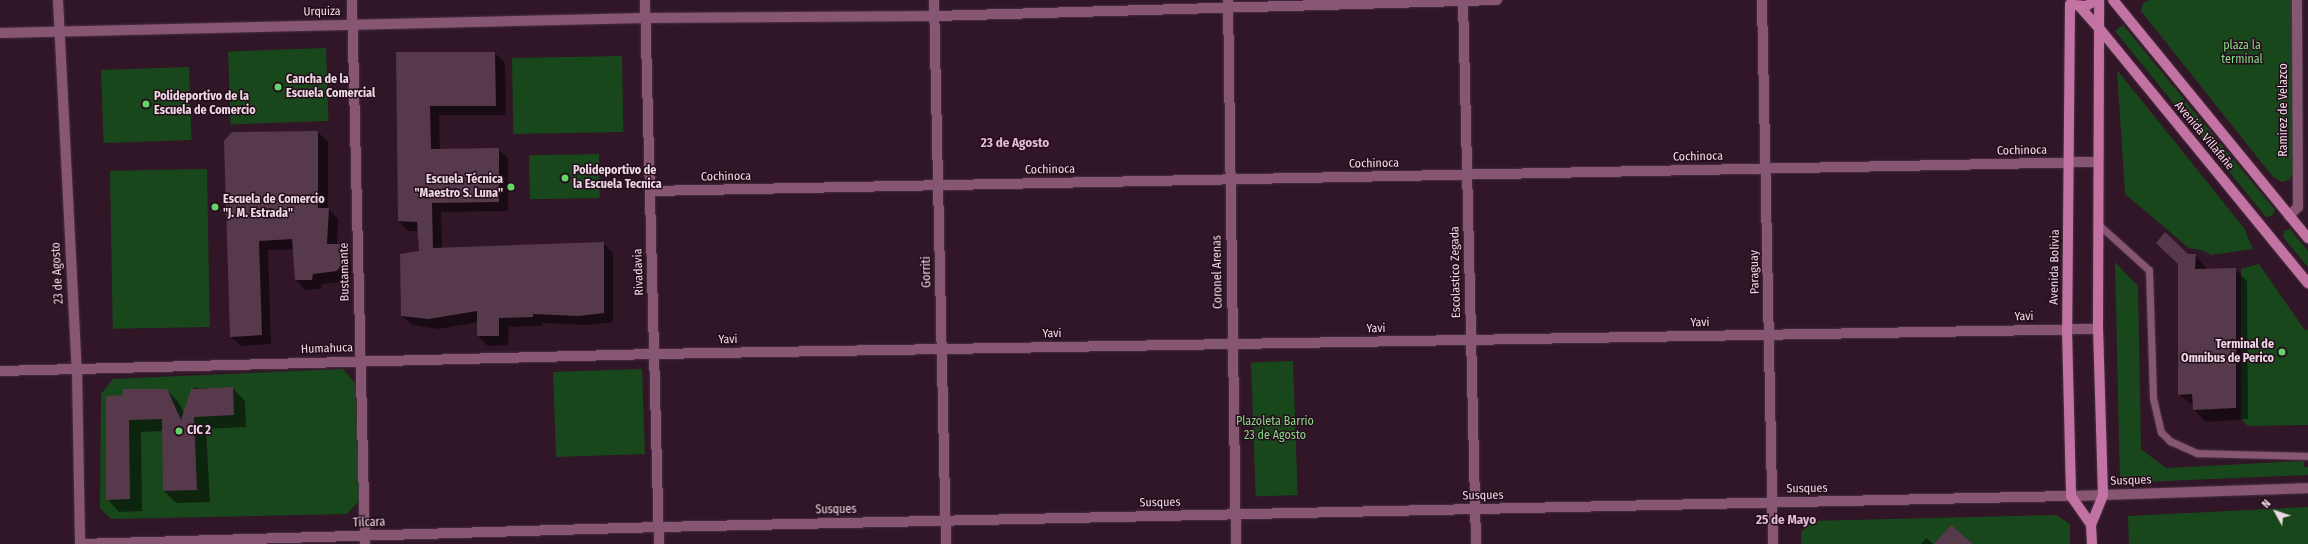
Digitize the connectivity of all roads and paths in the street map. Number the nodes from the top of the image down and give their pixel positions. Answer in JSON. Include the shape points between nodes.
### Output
{"nodes":[{"id":1,"x":58,"y":0,"type":"edge"},
{"id":2,"x":352,"y":0,"type":"edge"},
{"id":3,"x":645,"y":0,"type":"edge"},
{"id":4,"x":934,"y":0,"type":"edge"},
{"id":5,"x":1463,"y":0,"type":"edge"},
{"id":6,"x":1497,"y":0,"type":"edge"},
{"id":7,"x":1762,"y":0,"type":"edge"},
{"id":8,"x":2098,"y":0,"type":"edge"},
{"id":9,"x":2113,"y":0,"type":"edge"},
{"id":10,"x":2297,"y":0,"type":"edge"},
{"id":11,"x":2072,"y":3,"type":"edge"},
{"id":12,"x":1228,"y":4,"type":"edge"},
{"id":13,"x":935,"y":16,"type":"junction"},
{"id":14,"x":646,"y":18,"type":"junction"},
{"id":15,"x":352,"y":25,"type":"junction"},
{"id":16,"x":2099,"y":28,"type":"junction"},
{"id":17,"x":58,"y":31,"type":"junction"},
{"id":18,"x":0,"y":33,"type":"edge"},
{"id":19,"x":2098,"y":162,"type":"junction"},
{"id":20,"x":2069,"y":163,"type":"junction"},
{"id":21,"x":1766,"y":169,"type":"junction"},
{"id":22,"x":1467,"y":175,"type":"junction"},
{"id":23,"x":1229,"y":180,"type":"junction"},
{"id":24,"x":938,"y":186,"type":"junction"},
{"id":25,"x":650,"y":191,"type":"junction"},
{"id":26,"x":2289,"y":216,"type":"junction"},
{"id":27,"x":2099,"y":225,"type":"junction"},
{"id":28,"x":2308,"y":238,"type":"edge"},
{"id":29,"x":2308,"y":283,"type":"edge"},
{"id":30,"x":2067,"y":329,"type":"junction"},
{"id":31,"x":2098,"y":329,"type":"junction"},
{"id":32,"x":1769,"y":335,"type":"junction"},
{"id":33,"x":1471,"y":340,"type":"junction"},
{"id":34,"x":1232,"y":344,"type":"junction"},
{"id":35,"x":942,"y":349,"type":"junction"},
{"id":36,"x":655,"y":354,"type":"junction"},
{"id":37,"x":360,"y":361,"type":"junction"},
{"id":38,"x":77,"y":369,"type":"junction"},
{"id":39,"x":0,"y":371,"type":"edge"},
{"id":40,"x":2308,"y":456,"type":"edge"},
{"id":41,"x":2308,"y":488,"type":"edge"},
{"id":42,"x":2104,"y":495,"type":"junction"},
{"id":43,"x":2071,"y":496,"type":"junction"},
{"id":44,"x":1772,"y":503,"type":"junction"},
{"id":45,"x":1475,"y":509,"type":"junction"},
{"id":46,"x":1235,"y":514,"type":"junction"},
{"id":47,"x":945,"y":521,"type":"junction"},
{"id":48,"x":2092,"y":525,"type":"junction"},
{"id":49,"x":659,"y":527,"type":"junction"},
{"id":50,"x":365,"y":540,"type":"edge"},
{"id":51,"x":80,"y":544,"type":"edge"},
{"id":52,"x":659,"y":544,"type":"edge"},
{"id":53,"x":946,"y":544,"type":"edge"},
{"id":54,"x":1236,"y":544,"type":"edge"},
{"id":55,"x":1476,"y":544,"type":"edge"},
{"id":56,"x":1773,"y":544,"type":"edge"},
{"id":57,"x":2092,"y":544,"type":"edge"}],
"edges":[{"from":1,"to":17,"type":"street","name":"23 de Agosto"},
{"from":2,"to":15,"type":"street","name":"Bustamante"},
{"from":3,"to":14,"type":"street","name":"Rivadavia"},
{"from":4,"to":13,"type":"street","name":"Gorriti"},
{"from":5,"to":6,"type":"street","name":"Urquiza"},
{"from":5,"to":12,"type":"street","name":"Urquiza"},
{"from":5,"to":22,"type":"street","name":"Escolastico Zegada"},
{"from":7,"to":21,"type":"street","name":"Paraguay"},
{"from":8,"to":11,"type":"street","via":[[2086,6]]},
{"from":8,"to":16,"type":"street"},
{"from":9,"to":26,"type":"street","name":"Avenida Villafañe"},
{"from":10,"to":26,"type":"street","name":"Ramirez de Velazco","via":[[2298,207]]},
{"from":11,"to":16,"type":"street","name":"Avenida Villafañe"},
{"from":11,"to":20,"type":"street","name":"Avenida Bolivia"},
{"from":12,"to":13,"type":"street","name":"Urquiza"},
{"from":12,"to":23,"type":"street","name":"Coronel Arenas"},
{"from":13,"to":14,"type":"street","name":"Urquiza"},
{"from":13,"to":24,"type":"street","name":"Gorriti"},
{"from":14,"to":15,"type":"street","name":"Urquiza"},
{"from":14,"to":25,"type":"street","name":"Rivadavia"},
{"from":15,"to":17,"type":"street","name":"Urquiza"},
{"from":15,"to":37,"type":"street","name":"Bustamante"},
{"from":16,"to":19,"type":"street"},
{"from":16,"to":29,"type":"street","name":"Avenida Villafañe"},
{"from":17,"to":18,"type":"street","name":"Urquiza"},
{"from":17,"to":38,"type":"street","name":"23 de Agosto"},
{"from":19,"to":20,"type":"street","name":"Cochinoca"},
{"from":19,"to":27,"type":"street"},
{"from":20,"to":21,"type":"street","name":"Cochinoca"},
{"from":20,"to":30,"type":"street","name":"Avenida Bolivia"},
{"from":21,"to":22,"type":"street","name":"Cochinoca"},
{"from":21,"to":32,"type":"street","name":"Paraguay"},
{"from":22,"to":23,"type":"street","name":"Cochinoca"},
{"from":22,"to":33,"type":"street","name":"Escolastico Zegada"},
{"from":23,"to":24,"type":"street","name":"Cochinoca"},
{"from":23,"to":34,"type":"street","name":"Coronel Arenas"},
{"from":24,"to":25,"type":"street","name":"Cochinoca"},
{"from":24,"to":35,"type":"street","name":"Gorriti"},
{"from":25,"to":36,"type":"street","name":"Rivadavia"},
{"from":26,"to":28,"type":"street","name":"Avenida Villafañe"},
{"from":27,"to":31,"type":"street"},
{"from":27,"to":40,"type":"lane","via":[[2149,270],[2153,398],[2161,432],[2170,442],[2197,453]]},
{"from":30,"to":31,"type":"street","name":"Yavi"},
{"from":30,"to":32,"type":"street","name":"Yavi"},
{"from":30,"to":43,"type":"street","name":"Avenida Bolivia"},
{"from":31,"to":42,"type":"street"},
{"from":32,"to":33,"type":"street","name":"Yavi"},
{"from":32,"to":44,"type":"street","name":"Paraguay"},
{"from":33,"to":34,"type":"street","name":"Yavi"},
{"from":33,"to":45,"type":"street","name":"Escolastico Zegada"},
{"from":34,"to":35,"type":"street","name":"Yavi"},
{"from":34,"to":46,"type":"street","name":"Coronel Arenas"},
{"from":35,"to":36,"type":"street","name":"Yavi"},
{"from":35,"to":47,"type":"street","name":"Gorriti"},
{"from":36,"to":37,"type":"street","name":"Humahuca"},
{"from":36,"to":49,"type":"street","name":"Rivadavia"},
{"from":37,"to":38,"type":"street","name":"Humahuca"},
{"from":37,"to":50,"type":"street","name":"Bustamante"},
{"from":38,"to":39,"type":"street","name":"Humahuca"},
{"from":38,"to":51,"type":"street","name":"23 de Agosto"},
{"from":41,"to":42,"type":"street","name":"Susques"},
{"from":42,"to":43,"type":"street","name":"Susques"},
{"from":42,"to":48,"type":"street"},
{"from":43,"to":44,"type":"street","name":"Susques"},
{"from":43,"to":48,"type":"street"},
{"from":44,"to":45,"type":"street","name":"Susques"},
{"from":44,"to":56,"type":"street","name":"Paraguay"},
{"from":45,"to":46,"type":"street","name":"Susques"},
{"from":45,"to":55,"type":"street","name":"Escolastico Zegada"},
{"from":46,"to":47,"type":"street","name":"Susques"},
{"from":46,"to":54,"type":"street","name":"Coronel Arenas"},
{"from":47,"to":49,"type":"street","name":"Susques"},
{"from":47,"to":53,"type":"street","name":"Gorriti"},
{"from":48,"to":57,"type":"street"},
{"from":49,"to":50,"type":"street","name":"Tilcara"},
{"from":49,"to":52,"type":"street","name":"Rivadavia"},
{"from":50,"to":51,"type":"street","name":"Tilcara"}]}
